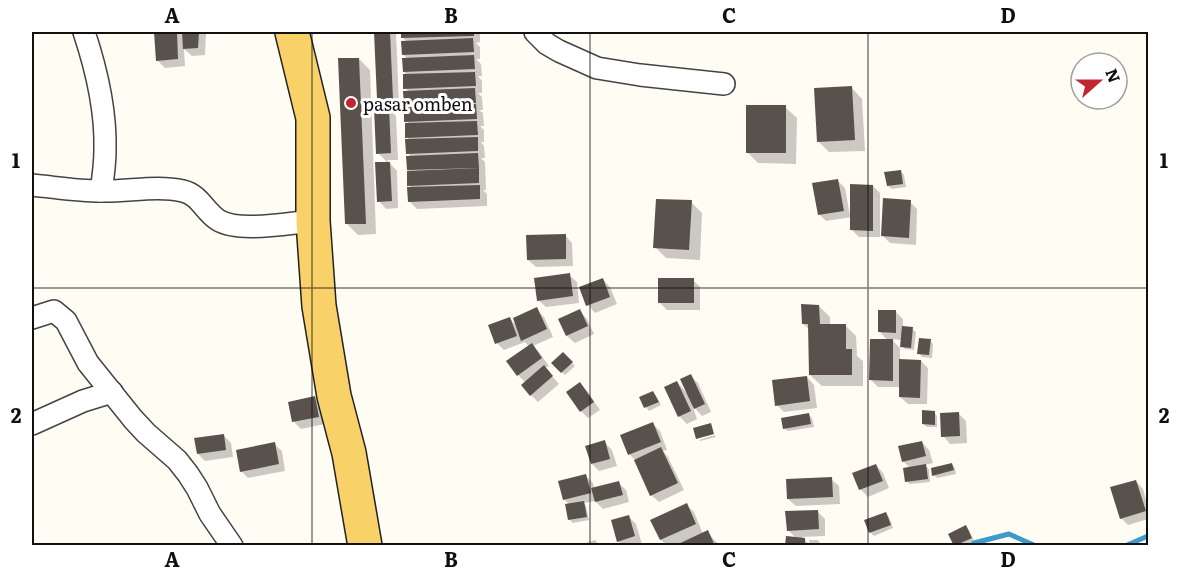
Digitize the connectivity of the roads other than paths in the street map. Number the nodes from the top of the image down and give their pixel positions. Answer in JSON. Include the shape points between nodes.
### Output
{"nodes":[{"id":1,"x":84,"y":32,"type":"edge"},
{"id":2,"x":292,"y":32,"type":"edge"},
{"id":3,"x":535,"y":32,"type":"edge"},
{"id":4,"x":724,"y":84,"type":"dead end"},
{"id":5,"x":32,"y":185,"type":"edge"},
{"id":6,"x":101,"y":191,"type":"junction"},
{"id":7,"x":313,"y":221,"type":"junction"},
{"id":8,"x":32,"y":318,"type":"edge"},
{"id":9,"x":112,"y":392,"type":"junction"},
{"id":10,"x":32,"y":424,"type":"edge"},
{"id":11,"x":232,"y":546,"type":"edge"},
{"id":12,"x":365,"y":546,"type":"edge"}],
"edges":[{"from":1,"to":6,"type":"street","via":[[103,120]]},
{"from":2,"to":7,"type":"main road","via":[[313,118]]},
{"from":3,"to":4,"type":"street","via":[[559,51],[597,68]]},
{"from":5,"to":6,"type":"street"},
{"from":6,"to":7,"type":"street","via":[[182,191],[193,195],[218,220],[229,224],[263,226]]},
{"from":7,"to":12,"type":"main road","via":[[319,306]]},
{"from":8,"to":9,"type":"street","via":[[54,311],[60,315],[88,363]]},
{"from":9,"to":10,"type":"street"},
{"from":9,"to":11,"type":"street","via":[[146,433],[177,460]]}]}
